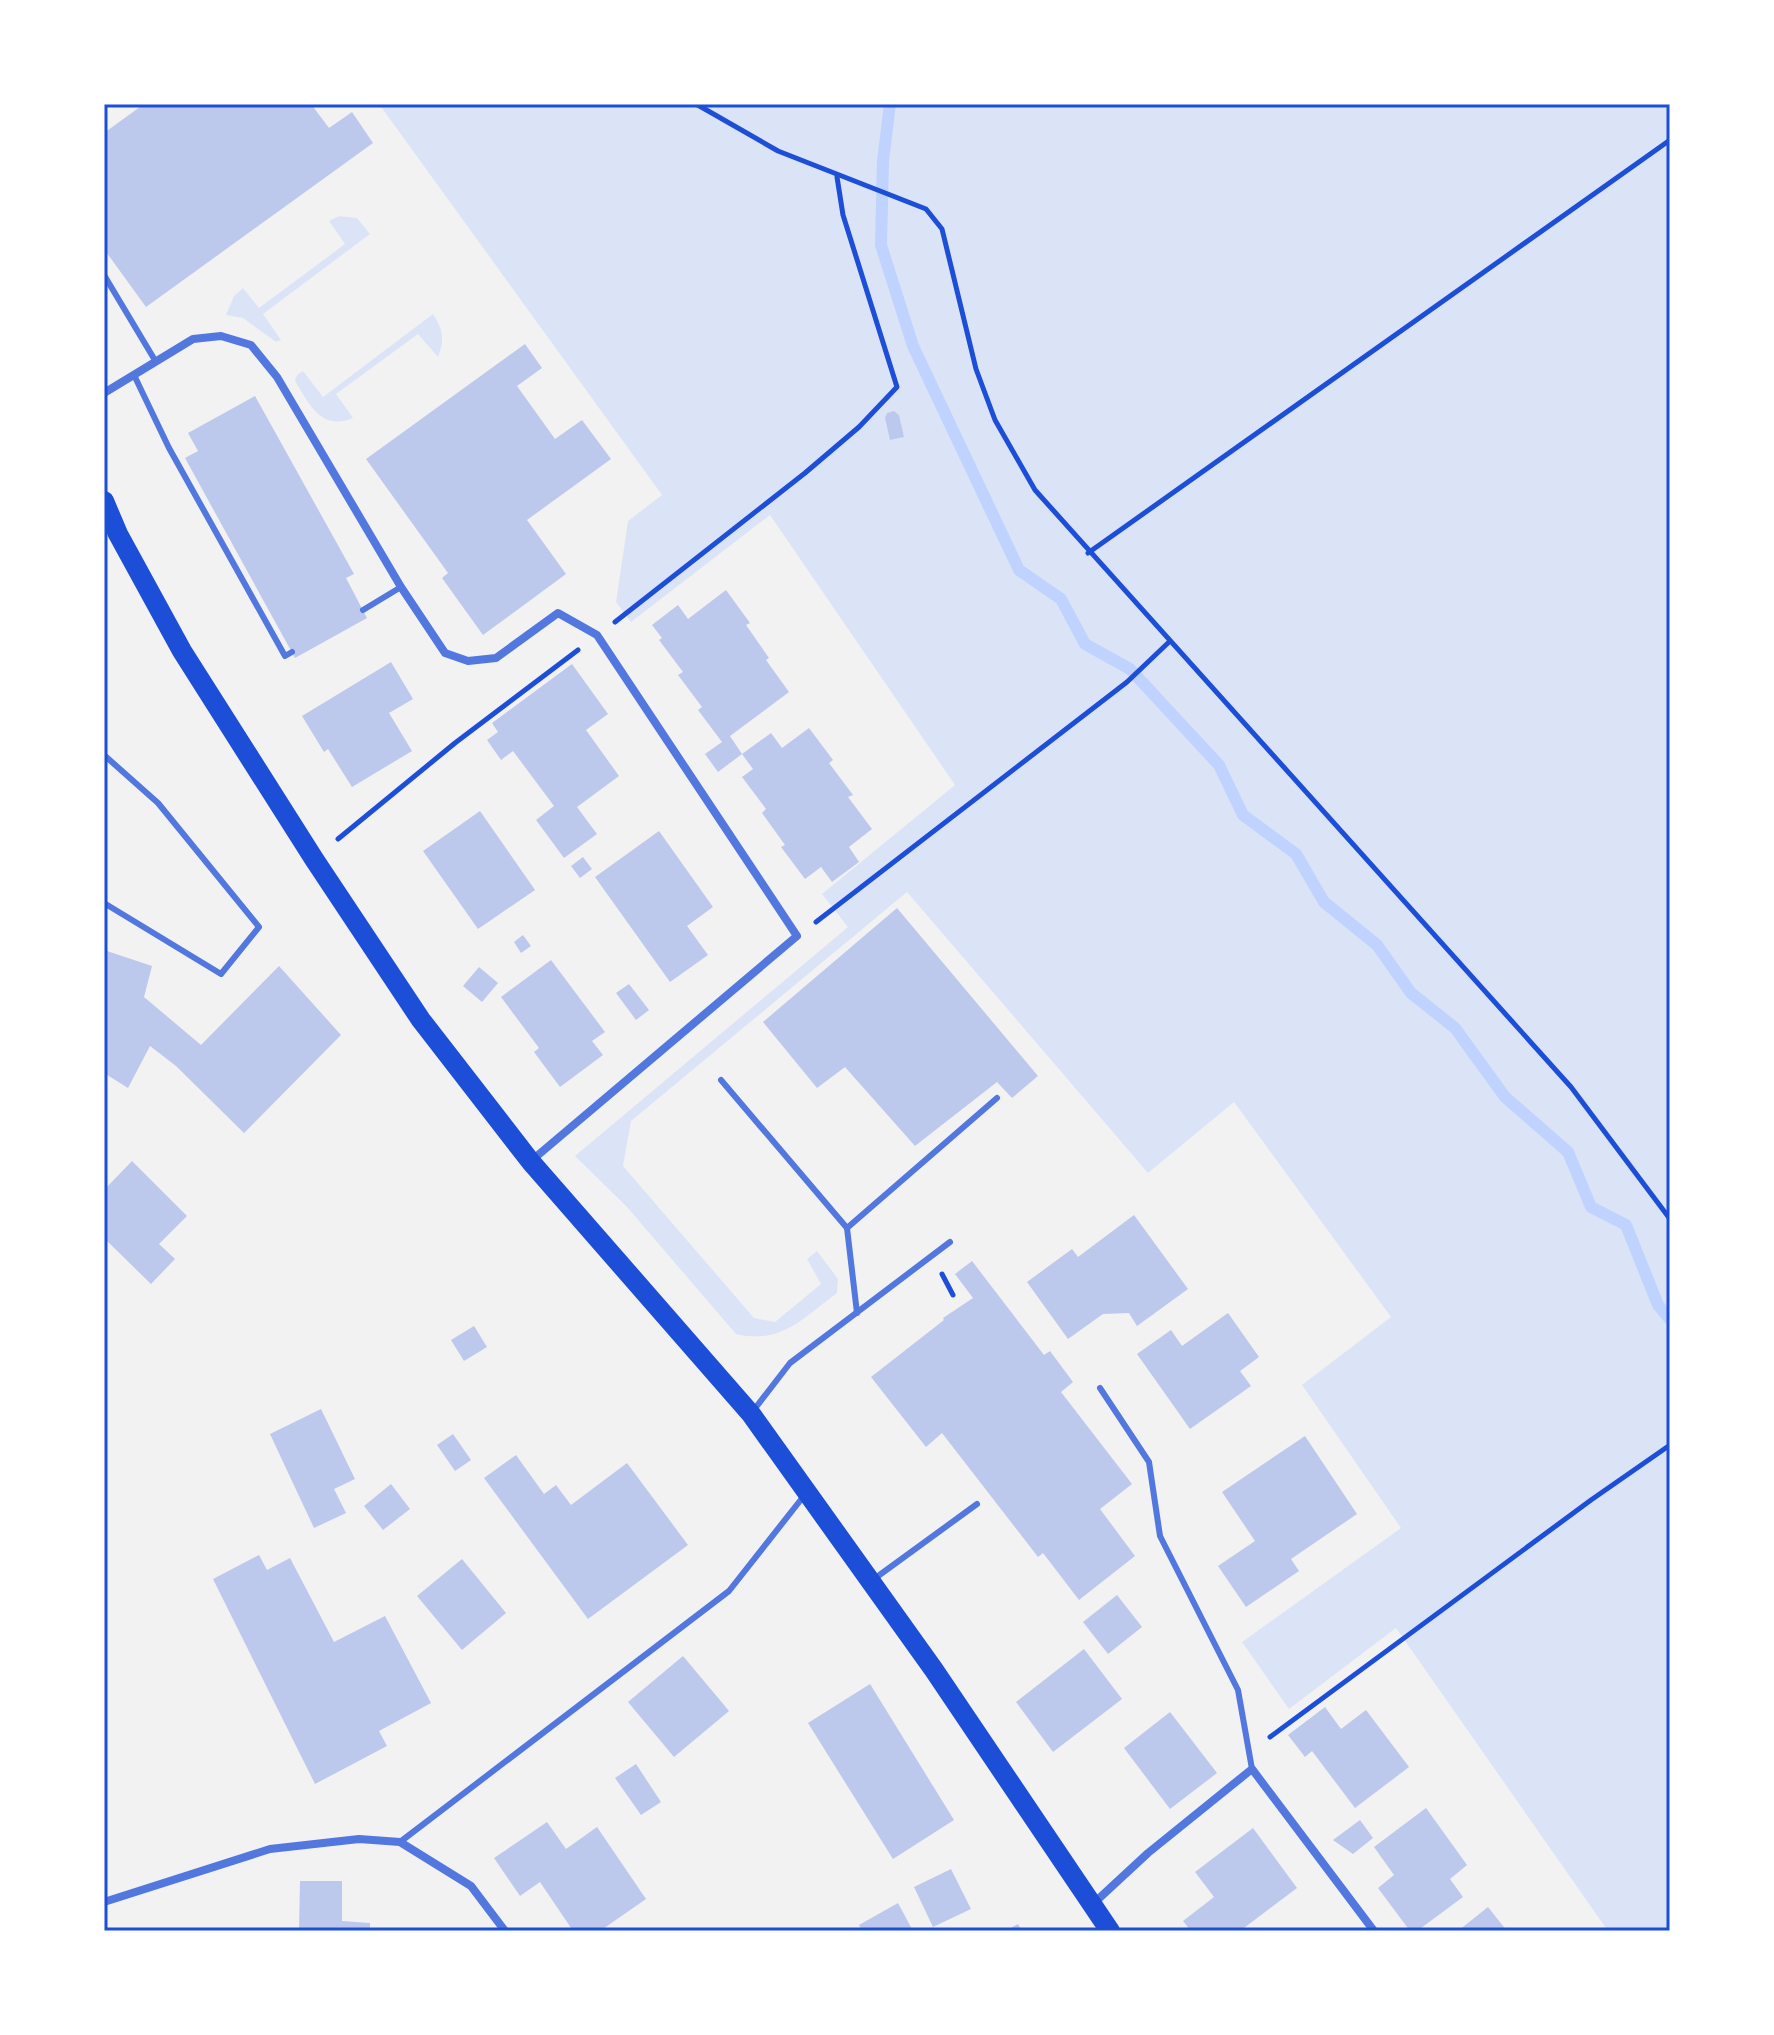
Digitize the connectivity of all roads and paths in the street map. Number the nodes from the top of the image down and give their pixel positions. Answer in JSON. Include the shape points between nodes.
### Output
{"nodes":[{"id":1,"x":696,"y":104,"type":"edge"},
{"id":2,"x":1670,"y":140,"type":"edge"},
{"id":3,"x":837,"y":176,"type":"junction"},
{"id":4,"x":104,"y":275,"type":"edge"},
{"id":5,"x":156,"y":362,"type":"junction"},
{"id":6,"x":134,"y":375,"type":"junction"},
{"id":7,"x":104,"y":393,"type":"edge"},
{"id":8,"x":104,"y":501,"type":"edge"},
{"id":9,"x":1088,"y":553,"type":"junction"},
{"id":10,"x":401,"y":587,"type":"junction"},
{"id":11,"x":363,"y":610,"type":"dead end"},
{"id":12,"x":597,"y":635,"type":"junction"},
{"id":13,"x":1169,"y":642,"type":"junction"},
{"id":14,"x":292,"y":652,"type":"dead end"},
{"id":15,"x":104,"y":755,"type":"edge"},
{"id":16,"x":314,"y":859,"type":"junction"},
{"id":17,"x":104,"y":903,"type":"edge"},
{"id":18,"x":797,"y":936,"type":"junction"},
{"id":19,"x":721,"y":1080,"type":"dead end"},
{"id":20,"x":997,"y":1098,"type":"dead end"},
{"id":21,"x":531,"y":1162,"type":"junction"},
{"id":22,"x":1670,"y":1219,"type":"edge"},
{"id":23,"x":847,"y":1228,"type":"junction"},
{"id":24,"x":950,"y":1242,"type":"dead end"},
{"id":25,"x":857,"y":1313,"type":"junction"},
{"id":26,"x":1100,"y":1388,"type":"dead end"},
{"id":27,"x":751,"y":1414,"type":"junction"},
{"id":28,"x":1670,"y":1445,"type":"edge"},
{"id":29,"x":808,"y":1491,"type":"junction"},
{"id":30,"x":977,"y":1504,"type":"dead end"},
{"id":31,"x":871,"y":1581,"type":"junction"},
{"id":32,"x":1250,"y":1754,"type":"junction"},
{"id":33,"x":1252,"y":1769,"type":"junction"},
{"id":34,"x":400,"y":1842,"type":"junction"},
{"id":35,"x":104,"y":1902,"type":"edge"},
{"id":36,"x":1093,"y":1904,"type":"junction"},
{"id":37,"x":505,"y":1931,"type":"edge"},
{"id":38,"x":1110,"y":1931,"type":"edge"},
{"id":39,"x":1374,"y":1931,"type":"edge"}],
"edges":[{"from":1,"to":3,"type":"path","via":[[778,151]]},
{"from":2,"to":9,"type":"path"},
{"from":3,"to":9,"type":"path","via":[[926,209],[942,229],[976,369],[995,420],[1035,490]]},
{"from":3,"to":12,"type":"path","via":[[843,215],[897,387],[805,473]]},
{"from":4,"to":5,"type":"lane"},
{"from":5,"to":6,"type":"street"},
{"from":5,"to":10,"type":"street","via":[[193,339],[221,336],[251,345],[277,377]]},
{"from":6,"to":7,"type":"street"},
{"from":6,"to":14,"type":"lane","via":[[285,656]]},
{"from":8,"to":16,"type":"main road","via":[[182,651]]},
{"from":9,"to":13,"type":"path"},
{"from":10,"to":11,"type":"lane"},
{"from":10,"to":12,"type":"street","via":[[445,653],[468,661],[496,658],[558,613]]},
{"from":12,"to":16,"type":"path"},
{"from":12,"to":18,"type":"street"},
{"from":13,"to":18,"type":"path","via":[[1127,682]]},
{"from":13,"to":22,"type":"path","via":[[1571,1087]]},
{"from":15,"to":17,"type":"lane","via":[[158,803],[259,927],[221,974]]},
{"from":16,"to":21,"type":"main road","via":[[421,1020]]},
{"from":18,"to":21,"type":"street"},
{"from":19,"to":23,"type":"lane"},
{"from":20,"to":23,"type":"lane"},
{"from":21,"to":27,"type":"main road"},
{"from":23,"to":25,"type":"lane"},
{"from":24,"to":25,"type":"lane"},
{"from":25,"to":27,"type":"lane","via":[[790,1363]]},
{"from":26,"to":32,"type":"lane","via":[[1149,1462],[1160,1536],[1238,1690]]},
{"from":27,"to":29,"type":"main road"},
{"from":28,"to":32,"type":"path"},
{"from":29,"to":31,"type":"main road"},
{"from":29,"to":34,"type":"lane","via":[[729,1591]]},
{"from":30,"to":31,"type":"lane"},
{"from":31,"to":36,"type":"main road"},
{"from":32,"to":33,"type":"lane"},
{"from":33,"to":36,"type":"street"},
{"from":33,"to":39,"type":"street"},
{"from":34,"to":35,"type":"street","via":[[359,1839],[270,1849]]},
{"from":34,"to":37,"type":"street","via":[[471,1886]]},
{"from":36,"to":38,"type":"main road"}]}
